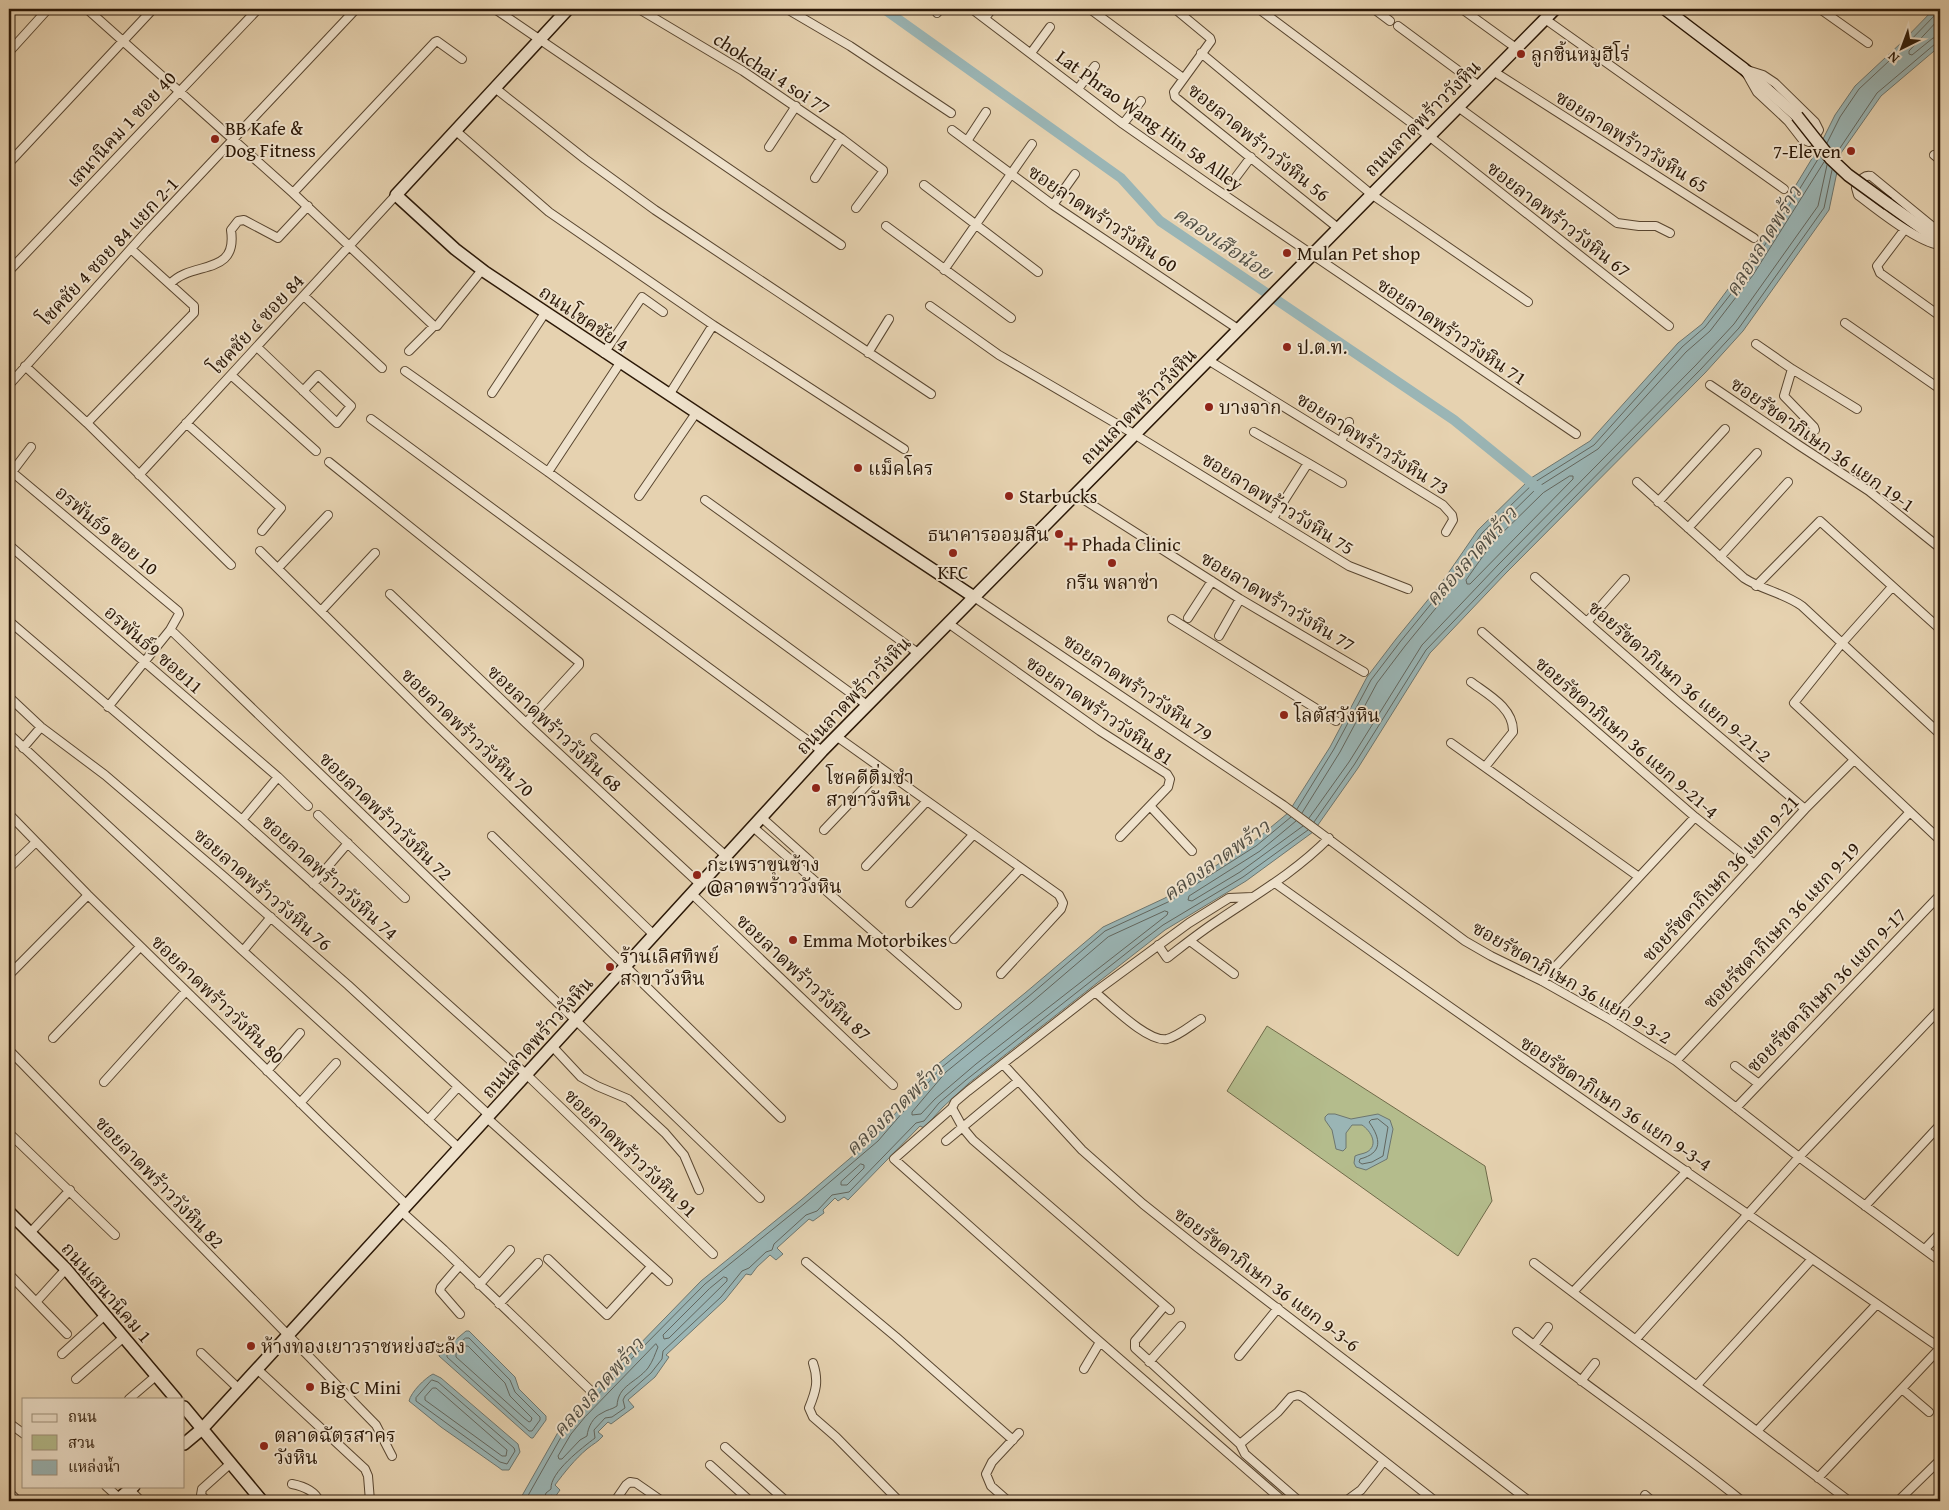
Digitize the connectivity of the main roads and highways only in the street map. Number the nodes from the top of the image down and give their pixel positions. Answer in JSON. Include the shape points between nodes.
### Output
{"nodes":[{"id":1,"x":568,"y":9,"type":"edge"},
{"id":2,"x":1555,"y":9,"type":"edge"},
{"id":3,"x":1665,"y":9,"type":"edge"},
{"id":4,"x":1940,"y":241,"type":"edge"},
{"id":5,"x":974,"y":597,"type":"junction"},
{"id":6,"x":9,"y":1212,"type":"edge"},
{"id":7,"x":175,"y":1398,"type":"edge"},
{"id":8,"x":185,"y":1408,"type":"edge"},
{"id":9,"x":202,"y":1429,"type":"junction"},
{"id":10,"x":185,"y":1443,"type":"edge"},
{"id":11,"x":132,"y":1488,"type":"edge"},
{"id":12,"x":118,"y":1500,"type":"edge"},
{"id":13,"x":262,"y":1501,"type":"edge"}],
"edges":[{"from":1,"to":5,"type":"main road","name":"ถนนโชคชัย 4","via":[[396,195],[482,270]]},
{"from":2,"to":5,"type":"main road","name":"ถนนลาดพร้าววังหิน"},
{"from":3,"to":4,"type":"main road","bridge":true,"via":[[1744,69],[1797,116],[1830,159],[1848,175]]},
{"from":5,"to":9,"type":"main road","name":"ถนนลาดพร้าววังหิน","via":[[822,751]]},
{"from":6,"to":7,"type":"main road","name":"ถนนเสนานิคม 1","via":[[66,1268]]},
{"from":8,"to":9,"type":"main road"},
{"from":9,"to":10,"type":"main road","name":"ถนนลาดพร้าววังหิน"},
{"from":9,"to":13,"type":"main road"},
{"from":11,"to":12,"type":"main road"}]}
